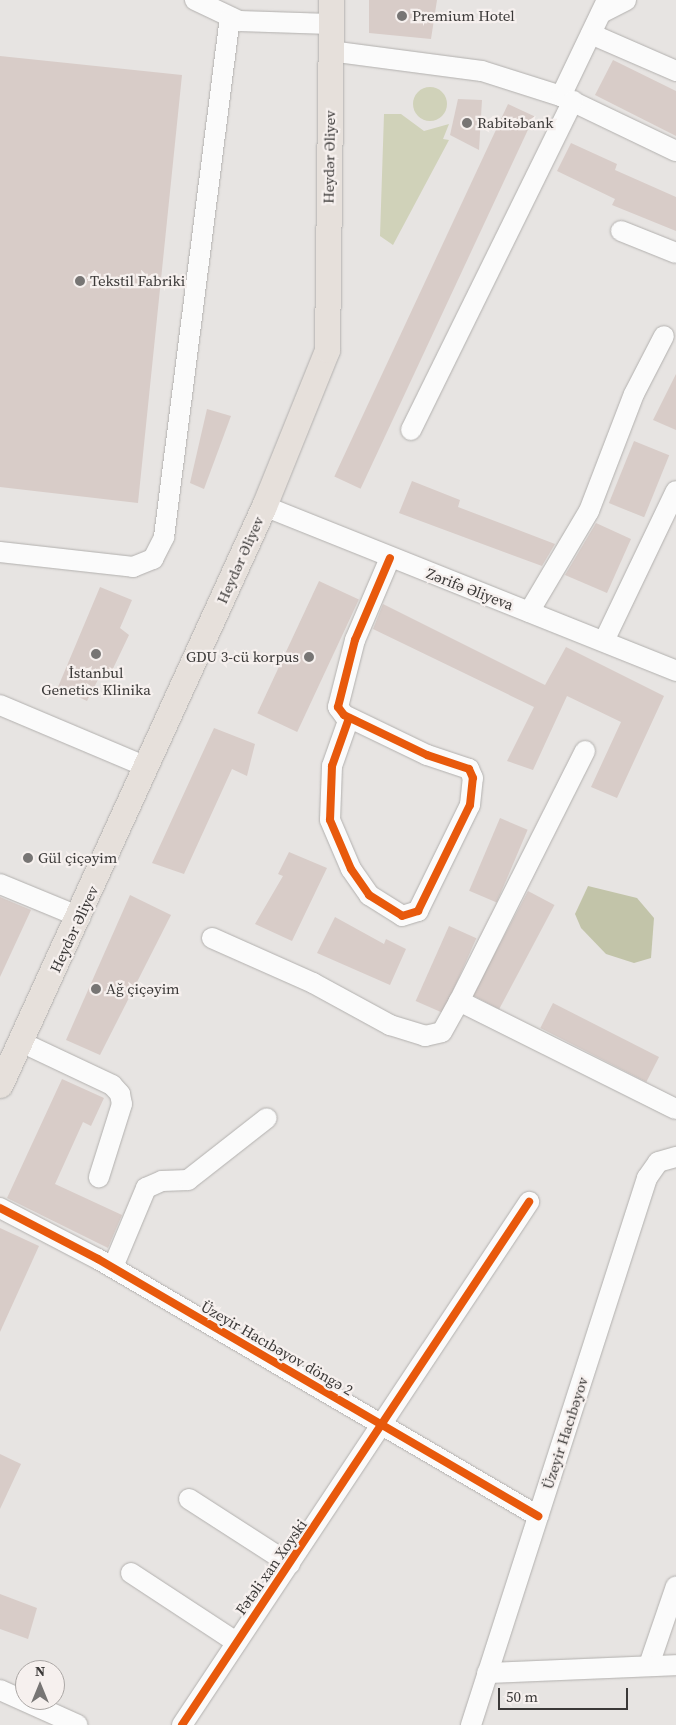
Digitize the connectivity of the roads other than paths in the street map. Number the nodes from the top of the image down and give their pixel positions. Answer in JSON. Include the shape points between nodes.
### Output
{"nodes":[{"id":1,"x":195,"y":0,"type":"edge"},
{"id":2,"x":626,"y":0,"type":"edge"},
{"id":3,"x":604,"y":7,"type":"edge"},
{"id":4,"x":330,"y":12,"type":"edge"},
{"id":5,"x":230,"y":17,"type":"junction"},
{"id":6,"x":591,"y":34,"type":"junction"},
{"id":7,"x":330,"y":51,"type":"junction"},
{"id":8,"x":676,"y":71,"type":"edge"},
{"id":9,"x":567,"y":99,"type":"junction"},
{"id":10,"x":676,"y":151,"type":"edge"},
{"id":11,"x":621,"y":231,"type":"dead end"},
{"id":12,"x":676,"y":253,"type":"edge"},
{"id":13,"x":664,"y":336,"type":"dead end"},
{"id":14,"x":411,"y":430,"type":"dead end"},
{"id":15,"x":676,"y":490,"type":"edge"},
{"id":16,"x":264,"y":506,"type":"junction"},
{"id":17,"x":0,"y":552,"type":"edge"},
{"id":18,"x":390,"y":558,"type":"junction"},
{"id":19,"x":529,"y":612,"type":"junction"},
{"id":20,"x":604,"y":641,"type":"junction"},
{"id":21,"x":676,"y":671,"type":"edge"},
{"id":22,"x":0,"y":705,"type":"edge"},
{"id":23,"x":349,"y":718,"type":"junction"},
{"id":24,"x":585,"y":751,"type":"dead end"},
{"id":25,"x":147,"y":767,"type":"junction"},
{"id":26,"x":0,"y":884,"type":"edge"},
{"id":27,"x":80,"y":917,"type":"junction"},
{"id":28,"x":212,"y":938,"type":"dead end"},
{"id":29,"x":459,"y":1002,"type":"junction"},
{"id":30,"x":21,"y":1042,"type":"junction"},
{"id":31,"x":0,"y":1085,"type":"edge"},
{"id":32,"x":676,"y":1109,"type":"edge"},
{"id":33,"x":267,"y":1118,"type":"dead end"},
{"id":34,"x":676,"y":1156,"type":"edge"},
{"id":35,"x":99,"y":1177,"type":"dead end"},
{"id":36,"x":530,"y":1202,"type":"dead end"},
{"id":37,"x":0,"y":1208,"type":"edge"},
{"id":38,"x":113,"y":1267,"type":"junction"},
{"id":39,"x":384,"y":1426,"type":"junction"},
{"id":40,"x":189,"y":1499,"type":"dead end"},
{"id":41,"x":538,"y":1516,"type":"junction"},
{"id":42,"x":290,"y":1564,"type":"junction"},
{"id":43,"x":131,"y":1573,"type":"dead end"},
{"id":44,"x":676,"y":1586,"type":"edge"},
{"id":45,"x":236,"y":1642,"type":"junction"},
{"id":46,"x":649,"y":1665,"type":"junction"},
{"id":47,"x":676,"y":1665,"type":"edge"},
{"id":48,"x":488,"y":1673,"type":"junction"},
{"id":49,"x":0,"y":1690,"type":"edge"},
{"id":50,"x":52,"y":1720,"type":"edge"},
{"id":51,"x":78,"y":1725,"type":"edge"},
{"id":52,"x":182,"y":1725,"type":"edge"},
{"id":53,"x":471,"y":1725,"type":"edge"}],
"edges":[{"from":1,"to":5,"type":"street"},
{"from":2,"to":3,"type":"street"},
{"from":3,"to":6,"type":"street"},
{"from":4,"to":5,"type":"street","via":[[254,23]]},
{"from":4,"to":7,"type":"main road","name":"Heydər Əliyev"},
{"from":5,"to":17,"type":"street","via":[[164,537],[153,559],[133,567]]},
{"from":6,"to":8,"type":"street"},
{"from":6,"to":9,"type":"street"},
{"from":7,"to":9,"type":"street","via":[[482,71]]},
{"from":7,"to":16,"type":"main road","name":"Heydər Əliyev","via":[[327,350]]},
{"from":9,"to":10,"type":"street"},
{"from":9,"to":14,"type":"street"},
{"from":11,"to":12,"type":"street"},
{"from":13,"to":19,"type":"street","via":[[634,394],[589,511]]},
{"from":15,"to":20,"type":"street"},
{"from":16,"to":18,"type":"street","name":"Zərifə Əliyeva"},
{"from":16,"to":25,"type":"main road","name":"Heydər Əliyev"},
{"from":18,"to":19,"type":"street","name":"Zərifə Əliyeva"},
{"from":18,"to":23,"type":"street","via":[[355,640],[337,698],[338,708]]},
{"from":19,"to":20,"type":"street","name":"Zərifə Əliyeva"},
{"from":20,"to":21,"type":"street","name":"Zərifə Əliyeva"},
{"from":22,"to":25,"type":"street"},
{"from":23,"to":23,"type":"street","via":[[428,755],[469,769],[473,778],[470,805],[418,911],[402,916],[369,895],[350,870],[330,820],[332,766]]},
{"from":24,"to":29,"type":"street"},
{"from":25,"to":27,"type":"main road","name":"Heydər Əliyev"},
{"from":26,"to":27,"type":"street"},
{"from":27,"to":30,"type":"main road","name":"Heydər Əliyev"},
{"from":28,"to":29,"type":"street","via":[[313,983],[390,1025],[425,1036],[442,1032]]},
{"from":29,"to":32,"type":"street"},
{"from":30,"to":31,"type":"main road","name":"Heydər Əliyev"},
{"from":30,"to":35,"type":"street","via":[[112,1085],[120,1094],[122,1104]]},
{"from":33,"to":38,"type":"street","via":[[188,1180],[162,1180],[146,1188]]},
{"from":34,"to":41,"type":"street","name":"Üzeyir Hacıbəyov","via":[[658,1162],[647,1178]]},
{"from":36,"to":39,"type":"street","name":"Fətəli xan Xoyski"},
{"from":37,"to":38,"type":"street","name":"Üzeyir Hacıbəyov döngə 2"},
{"from":38,"to":39,"type":"street","name":"Üzeyir Hacıbəyov döngə 2"},
{"from":39,"to":41,"type":"street","name":"Üzeyir Hacıbəyov döngə 2"},
{"from":39,"to":42,"type":"street","name":"Fətəli xan Xoyski"},
{"from":40,"to":42,"type":"street"},
{"from":41,"to":48,"type":"street","name":"Üzeyir Hacıbəyov"},
{"from":42,"to":45,"type":"street","name":"Fətəli xan Xoyski"},
{"from":43,"to":45,"type":"street"},
{"from":44,"to":46,"type":"street"},
{"from":45,"to":52,"type":"street","name":"Fətəli xan Xoyski"},
{"from":46,"to":47,"type":"street"},
{"from":46,"to":48,"type":"street"},
{"from":48,"to":53,"type":"street","name":"Üzeyir Hacıbəyov"},
{"from":49,"to":50,"type":"street"},
{"from":50,"to":51,"type":"street"}]}
